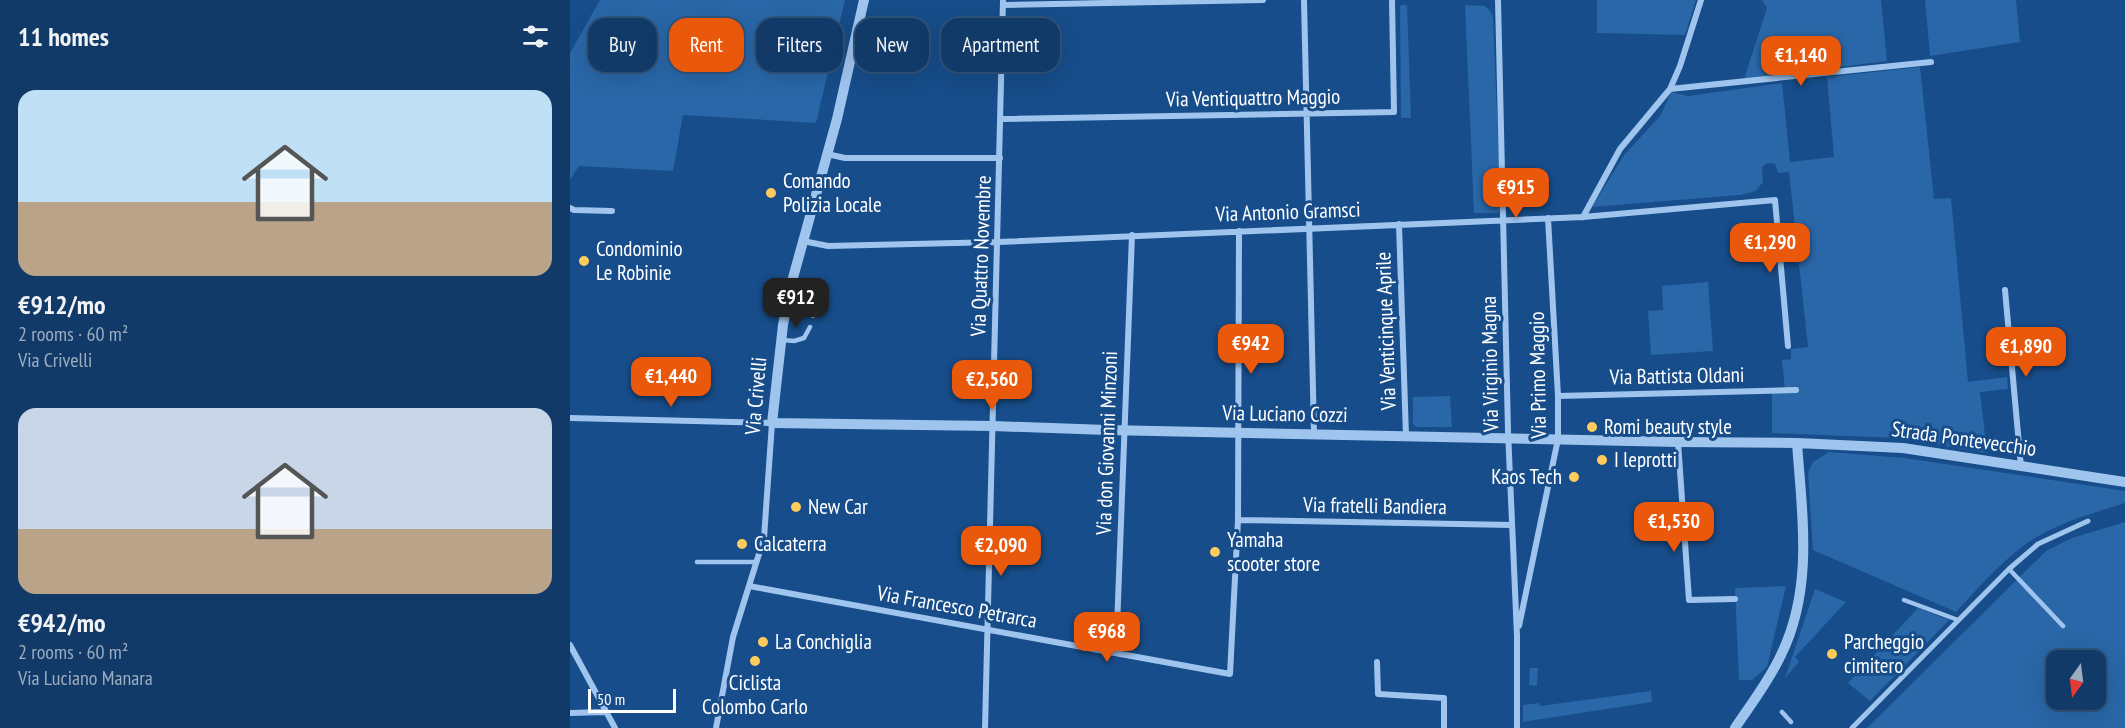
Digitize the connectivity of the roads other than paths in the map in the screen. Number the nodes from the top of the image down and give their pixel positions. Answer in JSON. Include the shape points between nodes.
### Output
{"nodes":[{"id":1,"x":864,"y":0,"type":"edge"},
{"id":2,"x":1263,"y":0,"type":"edge"},
{"id":3,"x":1304,"y":0,"type":"edge"},
{"id":4,"x":1392,"y":0,"type":"edge"},
{"id":5,"x":1498,"y":0,"type":"edge"},
{"id":6,"x":1701,"y":0,"type":"edge"},
{"id":7,"x":1003,"y":2,"type":"edge"},
{"id":8,"x":1931,"y":62,"type":"dead end"},
{"id":9,"x":1670,"y":89,"type":"junction"},
{"id":10,"x":1307,"y":113,"type":"junction"},
{"id":11,"x":1001,"y":119,"type":"junction"},
{"id":12,"x":827,"y":154,"type":"junction"},
{"id":13,"x":1000,"y":158,"type":"junction"},
{"id":14,"x":570,"y":208,"type":"edge"},
{"id":15,"x":612,"y":211,"type":"dead end"},
{"id":16,"x":1583,"y":217,"type":"junction"},
{"id":17,"x":1548,"y":218,"type":"junction"},
{"id":18,"x":1504,"y":219,"type":"junction"},
{"id":19,"x":1399,"y":224,"type":"junction"},
{"id":20,"x":1310,"y":228,"type":"junction"},
{"id":21,"x":1239,"y":231,"type":"junction"},
{"id":22,"x":1132,"y":235,"type":"junction"},
{"id":23,"x":803,"y":241,"type":"junction"},
{"id":24,"x":998,"y":242,"type":"junction"},
{"id":25,"x":2005,"y":290,"type":"dead end"},
{"id":26,"x":789,"y":295,"type":"junction"},
{"id":27,"x":813,"y":316,"type":"dead end"},
{"id":28,"x":810,"y":327,"type":"dead end"},
{"id":29,"x":780,"y":340,"type":"junction"},
{"id":30,"x":1788,"y":346,"type":"dead end"},
{"id":31,"x":1796,"y":390,"type":"dead end"},
{"id":32,"x":1558,"y":396,"type":"junction"},
{"id":33,"x":570,"y":417,"type":"edge"},
{"id":34,"x":772,"y":423,"type":"junction"},
{"id":35,"x":993,"y":426,"type":"junction"},
{"id":36,"x":1124,"y":430,"type":"junction"},
{"id":37,"x":1239,"y":433,"type":"junction"},
{"id":38,"x":1314,"y":434,"type":"junction"},
{"id":39,"x":1406,"y":436,"type":"junction"},
{"id":40,"x":1508,"y":438,"type":"junction"},
{"id":41,"x":1558,"y":439,"type":"junction"},
{"id":42,"x":1678,"y":442,"type":"junction"},
{"id":43,"x":1797,"y":443,"type":"junction"},
{"id":44,"x":2021,"y":467,"type":"junction"},
{"id":45,"x":2125,"y":482,"type":"edge"},
{"id":46,"x":1238,"y":520,"type":"junction"},
{"id":47,"x":2088,"y":521,"type":"dead end"},
{"id":48,"x":1512,"y":525,"type":"junction"},
{"id":49,"x":697,"y":562,"type":"dead end"},
{"id":50,"x":757,"y":562,"type":"junction"},
{"id":51,"x":2009,"y":569,"type":"junction"},
{"id":52,"x":749,"y":586,"type":"junction"},
{"id":53,"x":1735,"y":599,"type":"dead end"},
{"id":54,"x":1904,"y":600,"type":"dead end"},
{"id":55,"x":1958,"y":620,"type":"junction"},
{"id":56,"x":2063,"y":626,"type":"dead end"},
{"id":57,"x":988,"y":629,"type":"junction"},
{"id":58,"x":1517,"y":636,"type":"junction"},
{"id":59,"x":570,"y":645,"type":"edge"},
{"id":60,"x":1116,"y":652,"type":"junction"},
{"id":61,"x":1377,"y":662,"type":"dead end"},
{"id":62,"x":605,"y":712,"type":"junction"},
{"id":63,"x":1782,"y":712,"type":"dead end"},
{"id":64,"x":570,"y":713,"type":"edge"},
{"id":65,"x":1791,"y":722,"type":"dead end"},
{"id":66,"x":615,"y":728,"type":"edge"},
{"id":67,"x":716,"y":728,"type":"edge"},
{"id":68,"x":985,"y":728,"type":"edge"},
{"id":69,"x":1444,"y":728,"type":"edge"},
{"id":70,"x":1517,"y":728,"type":"edge"},
{"id":71,"x":1735,"y":728,"type":"edge"},
{"id":72,"x":1852,"y":728,"type":"edge"}],
"edges":[{"from":1,"to":12,"type":"street","name":"Via Crivelli"},
{"from":2,"to":7,"type":"street"},
{"from":3,"to":10,"type":"street"},
{"from":4,"to":10,"type":"street","name":"Via Ventiquattro Maggio","via":[[1394,112]]},
{"from":5,"to":18,"type":"street","name":"Via Virginio Magna"},
{"from":6,"to":9,"type":"street"},
{"from":7,"to":11,"type":"street","name":"Via Quattro Novembre"},
{"from":8,"to":9,"type":"street"},
{"from":9,"to":16,"type":"street","via":[[1620,149]]},
{"from":10,"to":11,"type":"street","name":"Via Ventiquattro Maggio"},
{"from":10,"to":20,"type":"street"},
{"from":11,"to":13,"type":"street","name":"Via Quattro Novembre"},
{"from":12,"to":13,"type":"street","via":[[845,158]]},
{"from":12,"to":23,"type":"street","name":"Via Crivelli"},
{"from":13,"to":24,"type":"street","name":"Via Quattro Novembre"},
{"from":14,"to":15,"type":"street"},
{"from":16,"to":17,"type":"street","name":"Via Antonio Gramsci"},
{"from":16,"to":30,"type":"street","name":"Via Antonio Gramsci","via":[[1775,200]]},
{"from":17,"to":18,"type":"street","name":"Via Antonio Gramsci"},
{"from":17,"to":32,"type":"street","name":"Via Primo Maggio"},
{"from":18,"to":19,"type":"street","name":"Via Antonio Gramsci"},
{"from":18,"to":40,"type":"street","name":"Via Virginio Magna"},
{"from":19,"to":20,"type":"street","name":"Via Antonio Gramsci"},
{"from":19,"to":39,"type":"street","name":"Via Venticinque Aprile"},
{"from":20,"to":21,"type":"street","name":"Via Antonio Gramsci"},
{"from":20,"to":38,"type":"street"},
{"from":21,"to":22,"type":"street","name":"Via Antonio Gramsci"},
{"from":21,"to":37,"type":"street"},
{"from":22,"to":24,"type":"street","name":"Via Antonio Gramsci"},
{"from":22,"to":36,"type":"street","name":"Via don Giovanni Minzoni"},
{"from":23,"to":24,"type":"street","name":"Via Antonio Gramsci","via":[[828,246]]},
{"from":23,"to":26,"type":"street","name":"Via Crivelli"},
{"from":24,"to":35,"type":"street","name":"Via Quattro Novembre"},
{"from":25,"to":44,"type":"street"},
{"from":26,"to":27,"type":"lane","via":[[808,300],[814,309]]},
{"from":26,"to":29,"type":"street","name":"Via Crivelli"},
{"from":28,"to":29,"type":"lane","via":[[804,338]]},
{"from":29,"to":34,"type":"street","name":"Via Crivelli"},
{"from":31,"to":32,"type":"street","name":"Via Battista Oldani"},
{"from":32,"to":41,"type":"street","name":"Via Primo Maggio"},
{"from":33,"to":34,"type":"street"},
{"from":34,"to":35,"type":"street","name":"Via Luciano Cozzi"},
{"from":34,"to":50,"type":"street","name":"Via Crivelli","via":[[766,521]]},
{"from":35,"to":36,"type":"street","name":"Via Luciano Cozzi"},
{"from":35,"to":57,"type":"street","name":"Via Quattro Novembre"},
{"from":36,"to":37,"type":"street","name":"Via Luciano Cozzi"},
{"from":36,"to":60,"type":"street","name":"Via don Giovanni Minzoni"},
{"from":37,"to":38,"type":"street","name":"Via Luciano Cozzi"},
{"from":37,"to":46,"type":"street"},
{"from":38,"to":39,"type":"street","name":"Via Luciano Cozzi"},
{"from":39,"to":40,"type":"street","name":"Via Luciano Cozzi"},
{"from":40,"to":41,"type":"street","name":"Via Luciano Cozzi"},
{"from":40,"to":48,"type":"street","name":"Via Virginio Magna"},
{"from":41,"to":42,"type":"street","name":"Via Luciano Cozzi"},
{"from":41,"to":58,"type":"street","name":"Via Primo Maggio"},
{"from":42,"to":43,"type":"street","name":"Via Luciano Cozzi"},
{"from":42,"to":53,"type":"street","via":[[1689,600]]},
{"from":43,"to":44,"type":"street","name":"Strada Pontevecchio","via":[[1903,448]]},
{"from":43,"to":71,"type":"street","via":[[1804,548],[1801,592],[1782,654]]},
{"from":44,"to":45,"type":"street","name":"Strada Pontevecchio"},
{"from":46,"to":48,"type":"street","name":"Via fratelli Bandiera"},
{"from":46,"to":60,"type":"street","name":"Via Francesco Petrarca","via":[[1230,674]]},
{"from":47,"to":51,"type":"street","via":[[2038,544]]},
{"from":48,"to":58,"type":"street","name":"Via Virginio Magna"},
{"from":49,"to":50,"type":"lane"},
{"from":50,"to":52,"type":"street","name":"Via Crivelli"},
{"from":51,"to":55,"type":"street"},
{"from":51,"to":56,"type":"lane"},
{"from":52,"to":57,"type":"street","name":"Via Francesco Petrarca"},
{"from":52,"to":67,"type":"street","name":"Via Crivelli","via":[[734,637]]},
{"from":54,"to":55,"type":"lane"},
{"from":55,"to":72,"type":"street"},
{"from":57,"to":60,"type":"street","name":"Via Francesco Petrarca"},
{"from":57,"to":68,"type":"street","name":"Via Quattro Novembre"},
{"from":58,"to":70,"type":"street","name":"Via Virginio Magna"},
{"from":59,"to":62,"type":"street"},
{"from":61,"to":69,"type":"street","via":[[1378,694],[1444,698]]},
{"from":62,"to":64,"type":"street"},
{"from":62,"to":66,"type":"street"},
{"from":63,"to":65,"type":"lane"}]}
